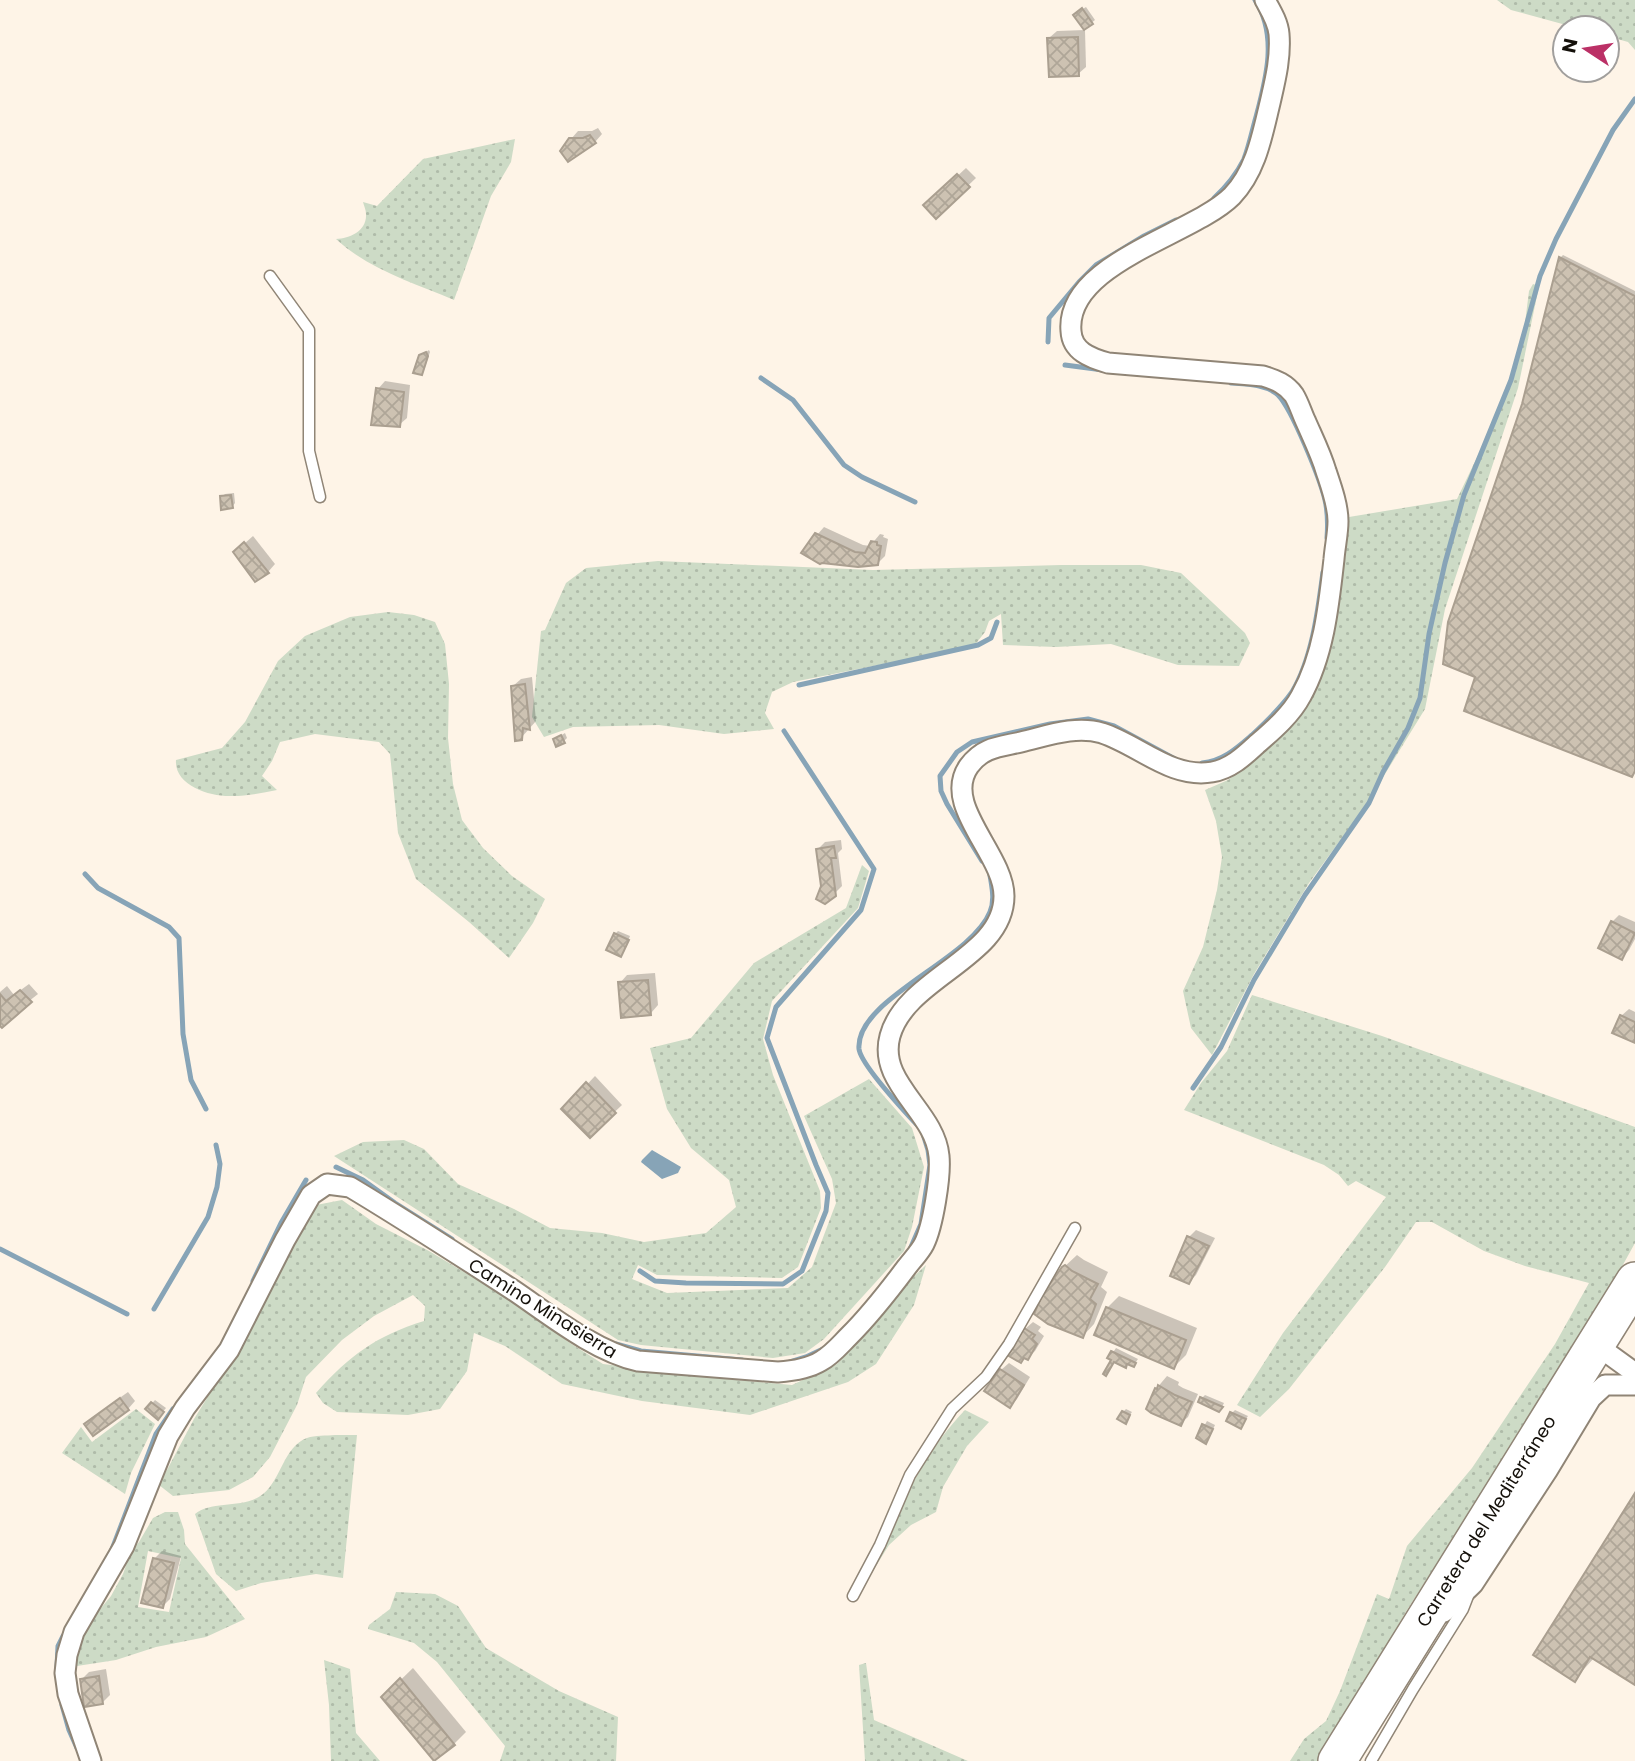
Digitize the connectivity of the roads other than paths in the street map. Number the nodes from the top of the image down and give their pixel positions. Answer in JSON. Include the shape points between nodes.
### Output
{"nodes":[{"id":1,"x":1265,"y":0,"type":"edge"},
{"id":2,"x":271,"y":276,"type":"dead end"},
{"id":3,"x":320,"y":497,"type":"dead end"},
{"id":4,"x":1075,"y":1228,"type":"dead end"},
{"id":5,"x":1635,"y":1281,"type":"edge"},
{"id":6,"x":1595,"y":1344,"type":"junction"},
{"id":7,"x":1635,"y":1373,"type":"edge"},
{"id":8,"x":1635,"y":1385,"type":"edge"},
{"id":9,"x":1473,"y":1584,"type":"junction"},
{"id":10,"x":853,"y":1597,"type":"dead end"},
{"id":11,"x":1405,"y":1650,"type":"junction"},
{"id":12,"x":91,"y":1761,"type":"edge"},
{"id":13,"x":1337,"y":1761,"type":"edge"},
{"id":14,"x":1371,"y":1761,"type":"edge"}],
"edges":[{"from":1,"to":12,"type":"street","name":"Camino Minasierra","via":[[1279,34],[1278,68],[1256,157],[1243,183],[1218,209],[1106,271],[1074,306],[1070,320],[1071,339],[1094,359],[1263,376],[1278,380],[1295,396],[1326,469],[1338,522],[1320,645],[1300,698],[1238,761],[1211,772],[1175,769],[1102,733],[1084,730],[984,751],[966,770],[962,798],[1001,876],[1001,919],[987,939],[911,1000],[888,1040],[892,1072],[934,1138],[939,1155],[936,1202],[924,1244],[876,1307],[820,1362],[778,1372],[623,1357],[589,1341],[350,1187],[327,1184],[311,1195],[229,1350],[168,1436],[124,1546],[74,1632],[65,1673]]},
{"from":2,"to":3,"type":"lane","via":[[309,330],[309,451]]},
{"from":4,"to":10,"type":"lane","via":[[1009,1343],[986,1377],[952,1409],[910,1475]]},
{"from":5,"to":6,"type":"highway","name":"Carretera del Mediterráneo"},
{"from":6,"to":7,"type":"street"},
{"from":6,"to":11,"type":"highway","name":"Carretera del Mediterráneo"},
{"from":8,"to":9,"type":"street","via":[[1605,1385],[1591,1398]]},
{"from":9,"to":11,"type":"street"},
{"from":9,"to":14,"type":"lane","via":[[1463,1609]]},
{"from":11,"to":13,"type":"highway","name":"Carretera del Mediterráneo"}]}
